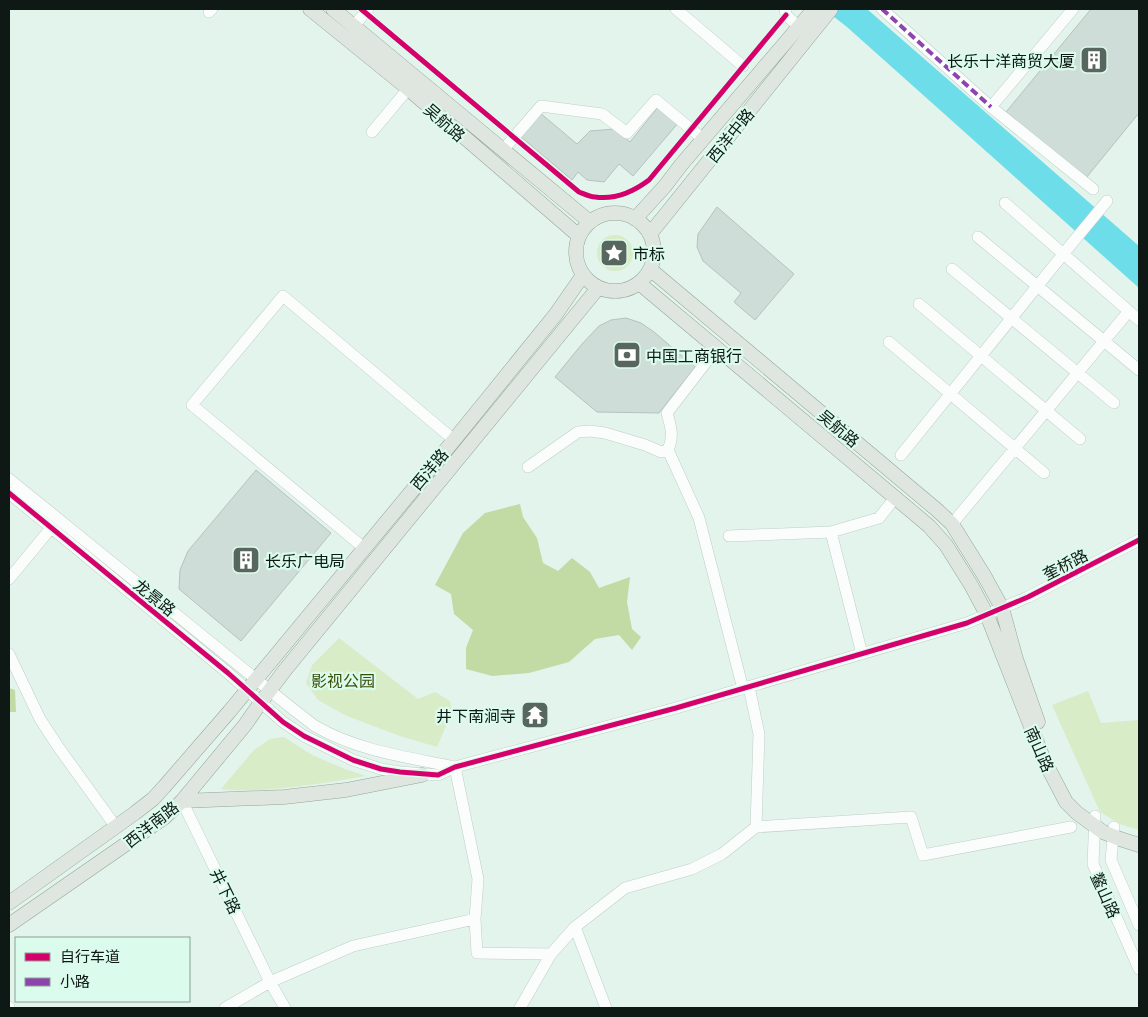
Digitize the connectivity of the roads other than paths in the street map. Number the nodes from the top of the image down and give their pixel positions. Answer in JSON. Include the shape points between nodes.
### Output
{"nodes":[{"id":1,"x":310,"y":9,"type":"edge"},
{"id":2,"x":333,"y":9,"type":"edge"},
{"id":3,"x":368,"y":9,"type":"edge"},
{"id":4,"x":676,"y":9,"type":"edge"},
{"id":5,"x":785,"y":9,"type":"edge"},
{"id":6,"x":814,"y":9,"type":"edge"},
{"id":7,"x":831,"y":9,"type":"edge"},
{"id":8,"x":882,"y":9,"type":"edge"},
{"id":9,"x":1073,"y":9,"type":"edge"},
{"id":10,"x":354,"y":26,"type":"junction"},
{"id":11,"x":804,"y":31,"type":"junction"},
{"id":12,"x":743,"y":66,"type":"dead end"},
{"id":13,"x":408,"y":89,"type":"junction"},
{"id":14,"x":991,"y":107,"type":"junction"},
{"id":15,"x":372,"y":132,"type":"dead end"},
{"id":16,"x":703,"y":139,"type":"junction"},
{"id":17,"x":503,"y":150,"type":"junction"},
{"id":18,"x":681,"y":165,"type":"junction"},
{"id":19,"x":535,"y":177,"type":"junction"},
{"id":20,"x":695,"y":177,"type":"junction"},
{"id":21,"x":1093,"y":189,"type":"dead end"},
{"id":22,"x":524,"y":190,"type":"junction"},
{"id":23,"x":1107,"y":202,"type":"dead end"},
{"id":24,"x":1005,"y":203,"type":"dead end"},
{"id":25,"x":636,"y":219,"type":"junction"},
{"id":26,"x":590,"y":222,"type":"junction"},
{"id":27,"x":650,"y":234,"type":"junction"},
{"id":28,"x":579,"y":236,"type":"junction"},
{"id":29,"x":978,"y":237,"type":"dead end"},
{"id":30,"x":1063,"y":254,"type":"junction"},
{"id":31,"x":952,"y":269,"type":"dead end"},
{"id":32,"x":650,"y":270,"type":"junction"},
{"id":33,"x":583,"y":275,"type":"junction"},
{"id":34,"x":639,"y":284,"type":"junction"},
{"id":35,"x":1037,"y":286,"type":"junction"},
{"id":36,"x":598,"y":288,"type":"junction"},
{"id":37,"x":688,"y":301,"type":"junction"},
{"id":38,"x":919,"y":304,"type":"dead end"},
{"id":39,"x":1129,"y":310,"type":"junction"},
{"id":40,"x":556,"y":314,"type":"junction"},
{"id":41,"x":676,"y":314,"type":"junction"},
{"id":42,"x":1011,"y":318,"type":"junction"},
{"id":43,"x":1139,"y":320,"type":"edge"},
{"id":44,"x":567,"y":324,"type":"junction"},
{"id":45,"x":1104,"y":341,"type":"junction"},
{"id":46,"x":889,"y":342,"type":"dead end"},
{"id":47,"x":717,"y":348,"type":"junction"},
{"id":48,"x":981,"y":356,"type":"junction"},
{"id":49,"x":1139,"y":370,"type":"edge"},
{"id":50,"x":1077,"y":373,"type":"junction"},
{"id":51,"x":950,"y":393,"type":"junction"},
{"id":52,"x":1114,"y":403,"type":"dead end"},
{"id":53,"x":1046,"y":411,"type":"junction"},
{"id":54,"x":1080,"y":439,"type":"dead end"},
{"id":55,"x":454,"y":440,"type":"junction"},
{"id":56,"x":1015,"y":448,"type":"junction"},
{"id":57,"x":668,"y":450,"type":"junction"},
{"id":58,"x":901,"y":455,"type":"dead end"},
{"id":59,"x":528,"y":467,"type":"dead end"},
{"id":60,"x":1044,"y":473,"type":"dead end"},
{"id":61,"x":9,"y":479,"type":"edge"},
{"id":62,"x":9,"y":493,"type":"edge"},
{"id":63,"x":895,"y":498,"type":"junction"},
{"id":64,"x":952,"y":524,"type":"junction"},
{"id":65,"x":51,"y":528,"type":"junction"},
{"id":66,"x":831,"y":532,"type":"junction"},
{"id":67,"x":729,"y":536,"type":"dead end"},
{"id":68,"x":1139,"y":540,"type":"edge"},
{"id":69,"x":364,"y":548,"type":"junction"},
{"id":70,"x":9,"y":579,"type":"edge"},
{"id":71,"x":1002,"y":608,"type":"junction"},
{"id":72,"x":986,"y":615,"type":"junction"},
{"id":73,"x":9,"y":654,"type":"edge"},
{"id":74,"x":862,"y":654,"type":"junction"},
{"id":75,"x":271,"y":660,"type":"joint"},
{"id":76,"x":285,"y":670,"type":"joint"},
{"id":77,"x":251,"y":684,"type":"junction"},
{"id":78,"x":746,"y":688,"type":"junction"},
{"id":79,"x":270,"y":691,"type":"junction"},
{"id":80,"x":261,"y":702,"type":"junction"},
{"id":81,"x":455,"y":767,"type":"junction"},
{"id":82,"x":422,"y":775,"type":"junction"},
{"id":83,"x":182,"y":800,"type":"junction"},
{"id":84,"x":1094,"y":821,"type":"junction"},
{"id":85,"x":116,"y":827,"type":"junction"},
{"id":86,"x":756,"y":827,"type":"junction"},
{"id":87,"x":1071,"y":827,"type":"dead end"},
{"id":88,"x":1114,"y":832,"type":"junction"},
{"id":89,"x":1139,"y":836,"type":"edge"},
{"id":90,"x":1139,"y":845,"type":"edge"},
{"id":91,"x":9,"y":903,"type":"edge"},
{"id":92,"x":474,"y":920,"type":"junction"},
{"id":93,"x":1139,"y":924,"type":"edge"},
{"id":94,"x":9,"y":925,"type":"edge"},
{"id":95,"x":575,"y":927,"type":"junction"},
{"id":96,"x":551,"y":954,"type":"junction"},
{"id":97,"x":1139,"y":969,"type":"edge"},
{"id":98,"x":270,"y":982,"type":"junction"},
{"id":99,"x":225,"y":1008,"type":"edge"},
{"id":100,"x":285,"y":1008,"type":"edge"},
{"id":101,"x":520,"y":1008,"type":"edge"},
{"id":102,"x":606,"y":1008,"type":"edge"}],
"edges":[{"from":1,"to":13,"type":"main road","name":"吴航路"},
{"from":2,"to":10,"type":"main road","name":"吴航路"},
{"from":3,"to":10,"type":"street"},
{"from":4,"to":12,"type":"street"},
{"from":5,"to":11,"type":"street","via":[[786,15]]},
{"from":6,"to":11,"type":"main road"},
{"from":7,"to":11,"type":"main road"},
{"from":8,"to":14,"type":"street"},
{"from":9,"to":14,"type":"street"},
{"from":10,"to":17,"type":"main road","name":"吴航路"},
{"from":11,"to":16,"type":"main road","name":"西洋中路"},
{"from":11,"to":20,"type":"main road","name":"西洋中路"},
{"from":13,"to":15,"type":"street"},
{"from":13,"to":22,"type":"main road","name":"吴航路"},
{"from":14,"to":21,"type":"street"},
{"from":16,"to":17,"type":"street","via":[[656,100],[626,134],[602,114],[541,106]]},
{"from":16,"to":18,"type":"main road","name":"西洋中路"},
{"from":17,"to":19,"type":"main road","name":"吴航路"},
{"from":18,"to":20,"type":"main road"},
{"from":18,"to":25,"type":"main road","name":"西洋中路"},
{"from":19,"to":22,"type":"main road"},
{"from":19,"to":26,"type":"main road","name":"吴航路"},
{"from":20,"to":27,"type":"main road","name":"西洋中路"},
{"from":22,"to":28,"type":"main road","name":"吴航路"},
{"from":23,"to":30,"type":"street"},
{"from":24,"to":30,"type":"street"},
{"from":25,"to":26,"type":"main road","via":[[612,213]]},
{"from":25,"to":27,"type":"main road"},
{"from":26,"to":28,"type":"main road"},
{"from":27,"to":32,"type":"main road","via":[[654,260]]},
{"from":28,"to":33,"type":"main road","via":[[576,256]]},
{"from":29,"to":35,"type":"street"},
{"from":30,"to":35,"type":"street"},
{"from":30,"to":39,"type":"street"},
{"from":31,"to":42,"type":"street"},
{"from":32,"to":34,"type":"main road"},
{"from":32,"to":37,"type":"main road","name":"吴航路"},
{"from":33,"to":36,"type":"main road"},
{"from":33,"to":40,"type":"main road","name":"西洋路"},
{"from":34,"to":36,"type":"main road","via":[[619,292]]},
{"from":34,"to":41,"type":"main road","name":"吴航路"},
{"from":35,"to":42,"type":"street"},
{"from":35,"to":45,"type":"street"},
{"from":36,"to":44,"type":"main road","name":"西洋路"},
{"from":37,"to":41,"type":"main road"},
{"from":37,"to":64,"type":"main road","name":"吴航路"},
{"from":38,"to":48,"type":"street"},
{"from":39,"to":43,"type":"street"},
{"from":39,"to":45,"type":"street"},
{"from":40,"to":44,"type":"main road"},
{"from":40,"to":55,"type":"main road","name":"西洋路"},
{"from":41,"to":47,"type":"main road","name":"吴航路"},
{"from":42,"to":48,"type":"street"},
{"from":42,"to":50,"type":"street"},
{"from":44,"to":76,"type":"main road","name":"西洋路"},
{"from":45,"to":49,"type":"street"},
{"from":45,"to":50,"type":"street"},
{"from":46,"to":51,"type":"street"},
{"from":47,"to":57,"type":"street","via":[[667,413],[672,442]]},
{"from":47,"to":63,"type":"main road","name":"吴航路"},
{"from":48,"to":51,"type":"street"},
{"from":48,"to":53,"type":"street"},
{"from":50,"to":52,"type":"street"},
{"from":50,"to":53,"type":"street"},
{"from":51,"to":56,"type":"street"},
{"from":51,"to":58,"type":"street"},
{"from":53,"to":54,"type":"street"},
{"from":53,"to":56,"type":"street"},
{"from":55,"to":69,"type":"main road","name":"西洋路"},
{"from":55,"to":69,"type":"street","via":[[283,296],[192,405]]},
{"from":56,"to":60,"type":"street"},
{"from":56,"to":64,"type":"street"},
{"from":57,"to":59,"type":"street","via":[[661,452],[606,433],[578,432]]},
{"from":57,"to":78,"type":"street","via":[[699,518]]},
{"from":61,"to":77,"type":"street"},
{"from":62,"to":65,"type":"street","name":"龙景路"},
{"from":63,"to":66,"type":"street","via":[[879,518]]},
{"from":63,"to":72,"type":"main road","name":"吴航路","via":[[946,545]]},
{"from":64,"to":71,"type":"main road","name":"吴航路"},
{"from":65,"to":70,"type":"street"},
{"from":65,"to":77,"type":"street","name":"龙景路","via":[[221,667]]},
{"from":66,"to":67,"type":"street"},
{"from":66,"to":74,"type":"street"},
{"from":68,"to":71,"type":"street","name":"奎桥路","via":[[1028,598]]},
{"from":69,"to":75,"type":"main road","name":"西洋路"},
{"from":71,"to":72,"type":"street","name":"奎桥路"},
{"from":71,"to":84,"type":"main road","name":"南山路","via":[[1016,659],[1051,758],[1070,793]]},
{"from":72,"to":74,"type":"street","name":"奎桥路"},
{"from":72,"to":84,"type":"main road","name":"南山路","via":[[1055,783],[1076,813]]},
{"from":73,"to":85,"type":"street","via":[[40,719]]},
{"from":74,"to":78,"type":"street","name":"奎桥路"},
{"from":75,"to":77,"type":"main road","name":"西洋南路"},
{"from":76,"to":79,"type":"main road","name":"西洋南路"},
{"from":77,"to":79,"type":"street"},
{"from":77,"to":80,"type":"street","name":"龙景路"},
{"from":77,"to":85,"type":"main road","name":"西洋南路","via":[[153,799]]},
{"from":78,"to":81,"type":"street","name":"龙景路"},
{"from":78,"to":86,"type":"street","via":[[760,734]]},
{"from":79,"to":80,"type":"main road","name":"西洋南路"},
{"from":79,"to":81,"type":"street","via":[[314,725],[334,735],[383,753]]},
{"from":80,"to":82,"type":"street","name":"龙景路","via":[[304,736],[353,760]]},
{"from":80,"to":83,"type":"main road","name":"西洋南路"},
{"from":81,"to":82,"type":"street","name":"龙景路","via":[[438,776]]},
{"from":81,"to":92,"type":"street","via":[[478,879]]},
{"from":82,"to":83,"type":"main road","via":[[338,791],[284,797]]},
{"from":83,"to":94,"type":"main road","name":"西洋南路","via":[[156,824]]},
{"from":83,"to":98,"type":"street","name":"井下路"},
{"from":84,"to":88,"type":"main road","name":"南山路"},
{"from":84,"to":97,"type":"street","name":"鳌山路","via":[[1093,864]]},
{"from":85,"to":91,"type":"main road","name":"西洋南路"},
{"from":86,"to":87,"type":"street","via":[[911,817],[923,855]]},
{"from":86,"to":95,"type":"street","via":[[722,854],[692,869],[625,888]]},
{"from":88,"to":89,"type":"main road","name":"南山路"},
{"from":88,"to":90,"type":"main road","name":"南山路"},
{"from":88,"to":93,"type":"street","name":"鳌山路","via":[[1111,860]]},
{"from":92,"to":96,"type":"street","via":[[477,952]]},
{"from":92,"to":98,"type":"street","via":[[353,946]]},
{"from":95,"to":96,"type":"street"},
{"from":95,"to":102,"type":"street"},
{"from":96,"to":101,"type":"street"},
{"from":98,"to":99,"type":"street"},
{"from":98,"to":100,"type":"street","name":"井下路"}]}
